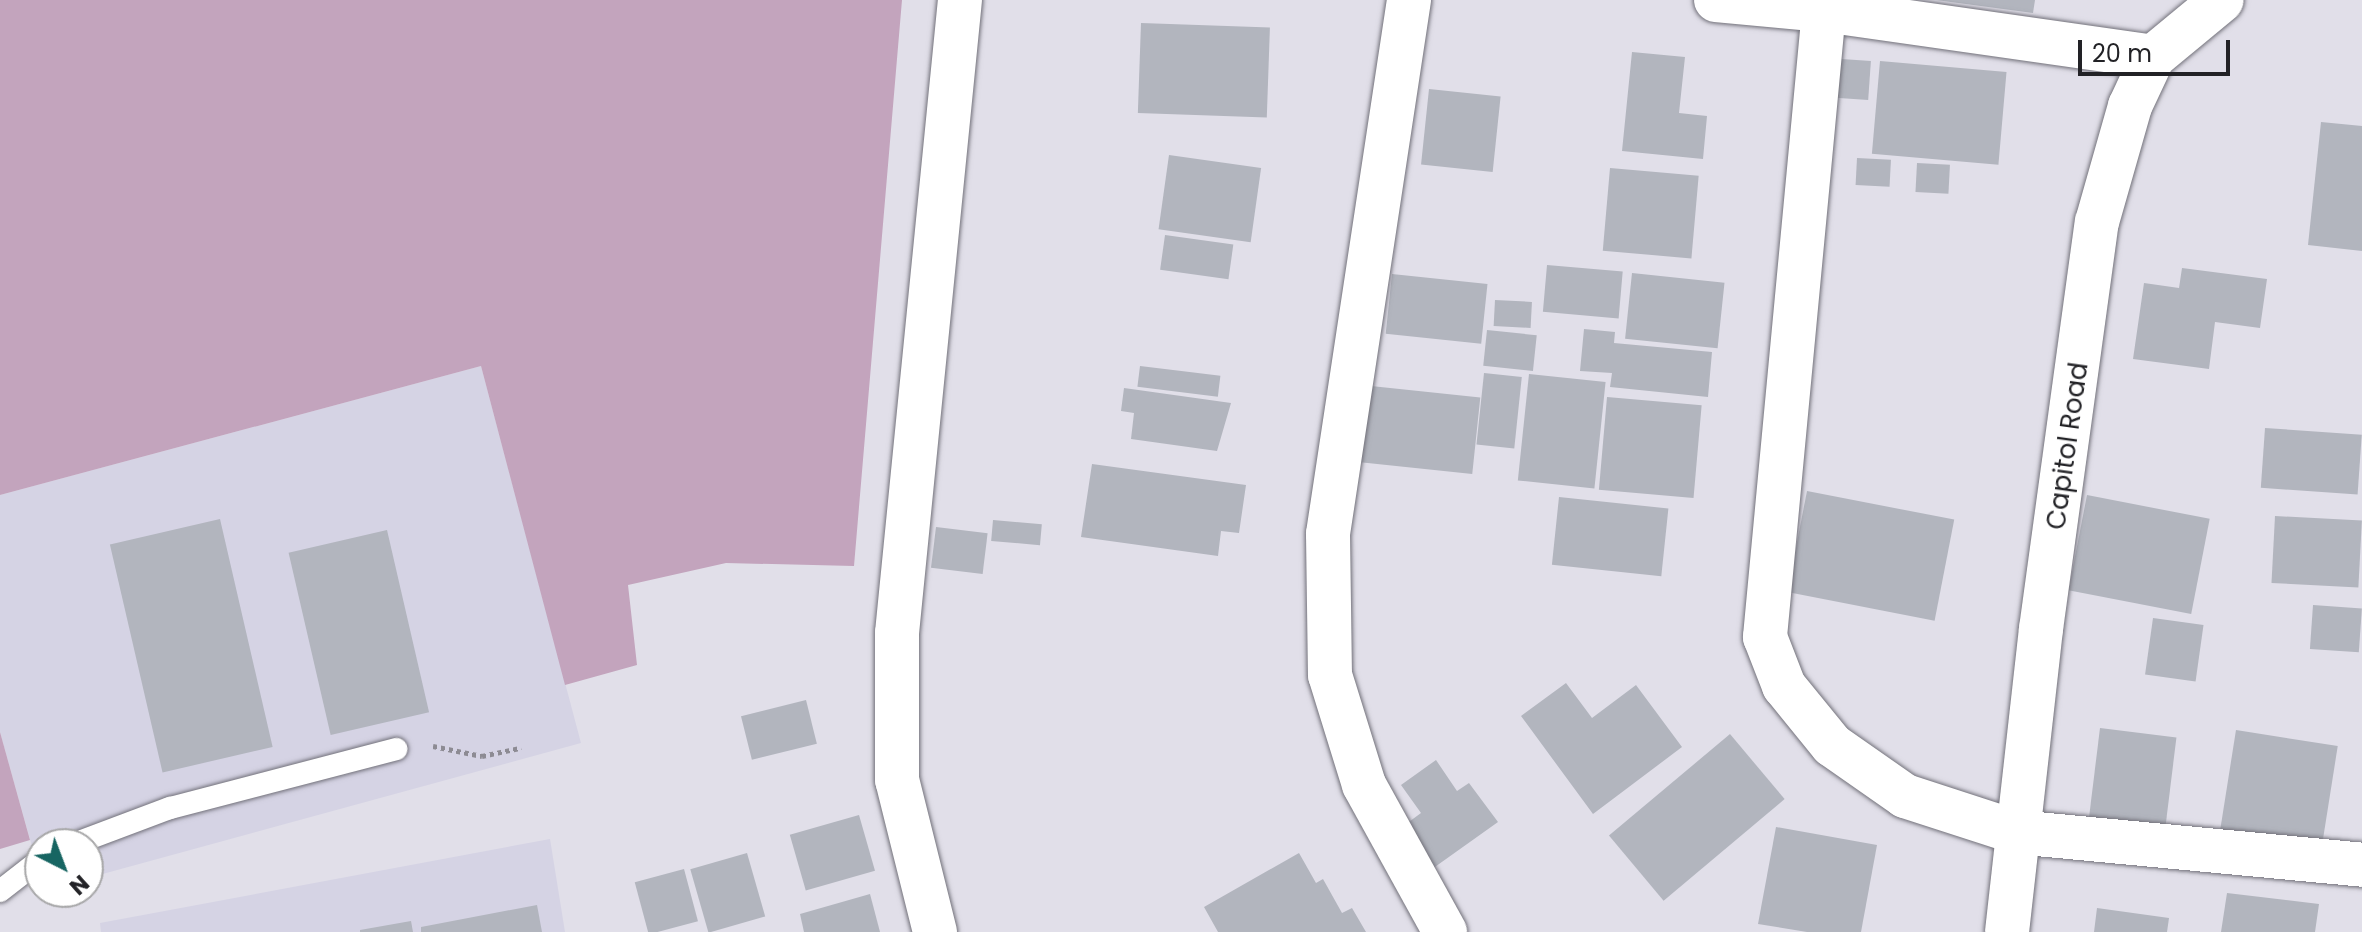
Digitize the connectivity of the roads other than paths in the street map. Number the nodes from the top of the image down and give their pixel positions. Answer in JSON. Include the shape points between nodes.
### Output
{"nodes":[{"id":1,"x":960,"y":0,"type":"edge"},
{"id":2,"x":1409,"y":0,"type":"edge"},
{"id":3,"x":1716,"y":0,"type":"edge"},
{"id":4,"x":2222,"y":0,"type":"edge"},
{"id":5,"x":1824,"y":10,"type":"junction"},
{"id":6,"x":2153,"y":57,"type":"junction"},
{"id":7,"x":396,"y":749,"type":"road end"},
{"id":8,"x":2016,"y":832,"type":"junction"},
{"id":9,"x":104,"y":833,"type":"edge"},
{"id":10,"x":2362,"y":865,"type":"edge"},
{"id":11,"x":24,"y":872,"type":"edge"},
{"id":12,"x":0,"y":891,"type":"edge"},
{"id":13,"x":935,"y":932,"type":"edge"},
{"id":14,"x":1445,"y":932,"type":"edge"},
{"id":15,"x":2007,"y":932,"type":"edge"}],
"edges":[{"from":1,"to":13,"type":"street","via":[[897,633],[897,780]]},
{"from":2,"to":14,"type":"street","via":[[1328,534],[1330,675],[1364,785]]},
{"from":3,"to":5,"type":"street"},
{"from":4,"to":6,"type":"street","name":"Capitol Road"},
{"from":5,"to":6,"type":"street"},
{"from":5,"to":8,"type":"street","via":[[1765,637],[1784,686],[1832,745],[1905,796]]},
{"from":6,"to":8,"type":"street","name":"Capitol Road","via":[[2130,106],[2097,222]]},
{"from":7,"to":9,"type":"lane","via":[[170,808]]},
{"from":8,"to":10,"type":"street"},
{"from":8,"to":15,"type":"street","name":"Capitol Road"},
{"from":11,"to":12,"type":"lane"}]}
